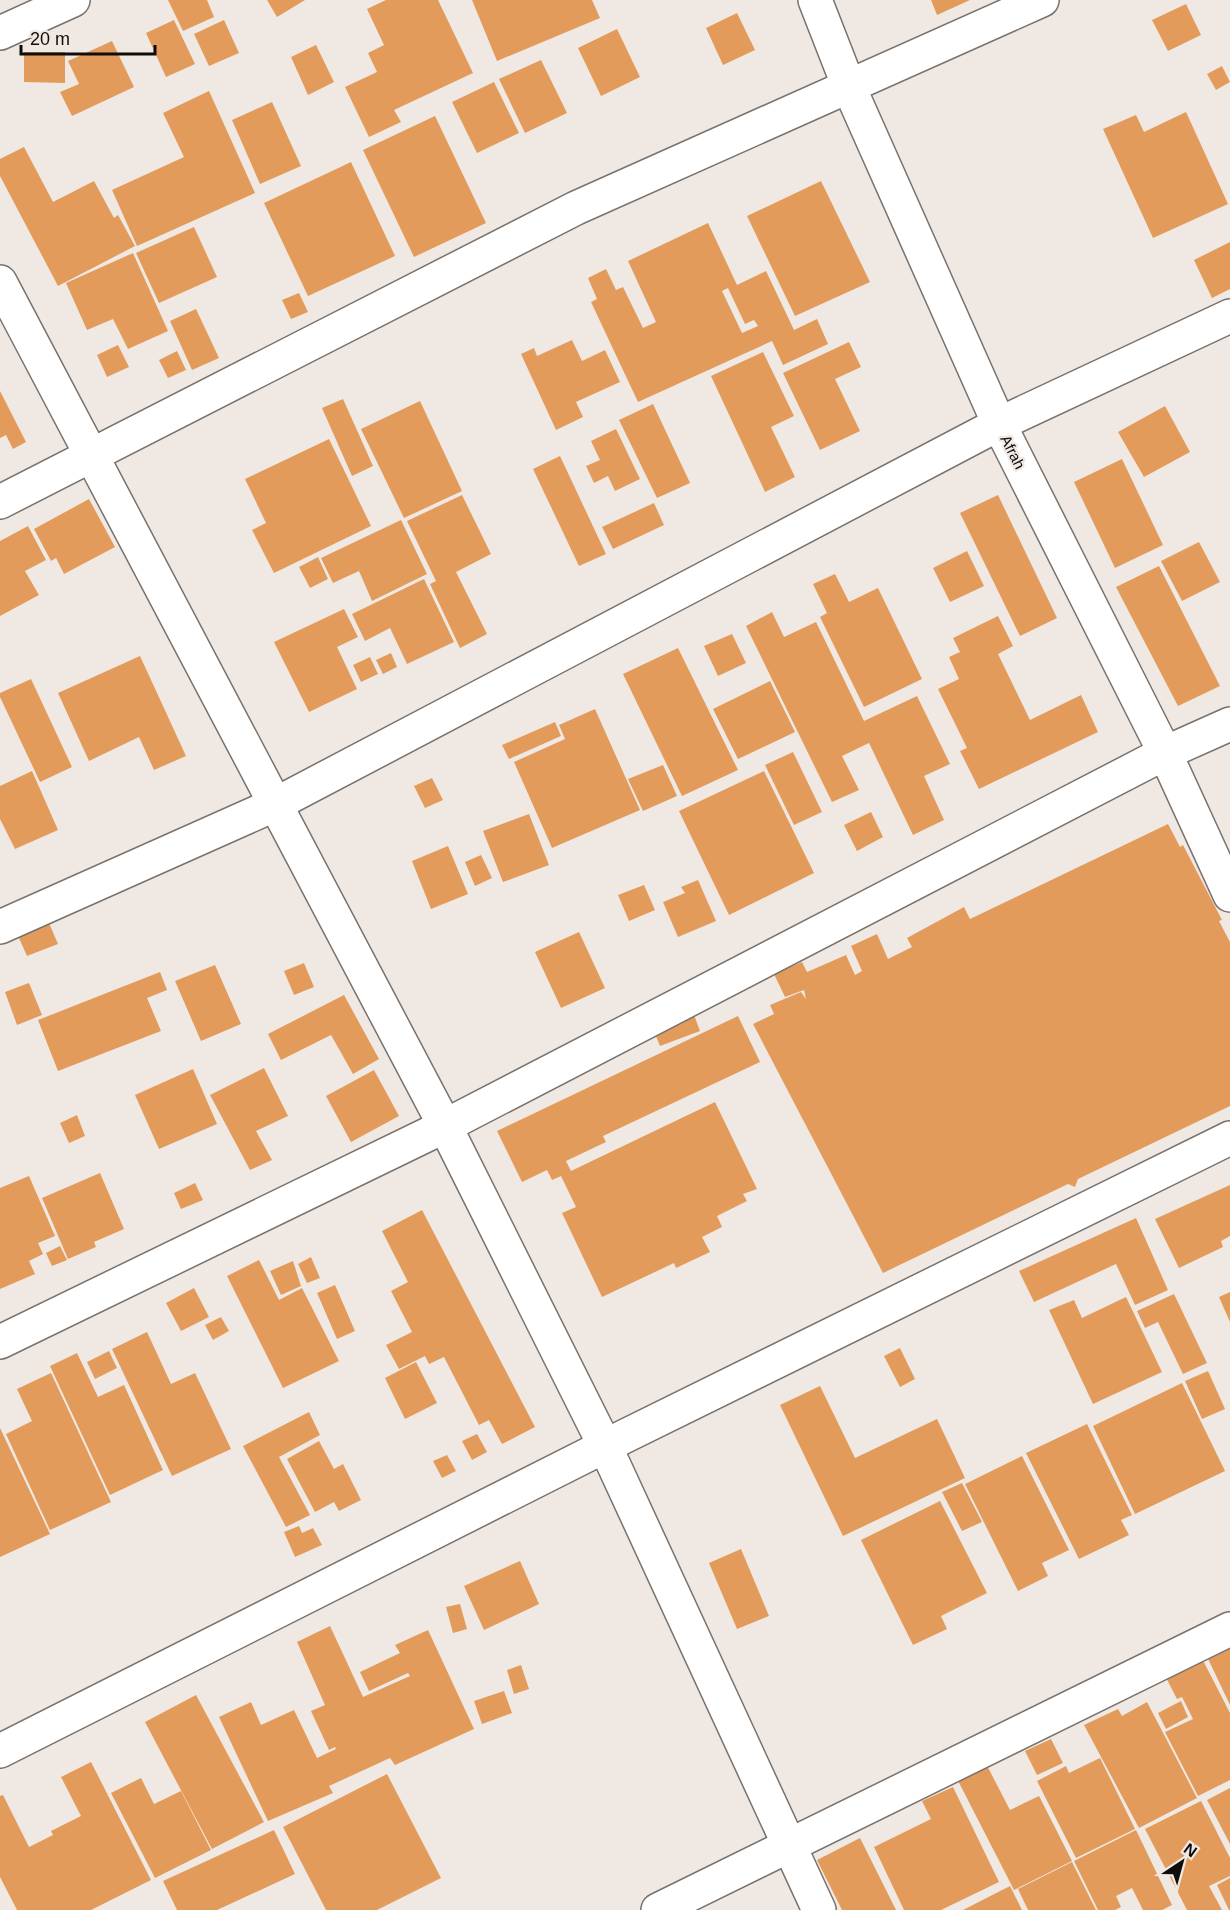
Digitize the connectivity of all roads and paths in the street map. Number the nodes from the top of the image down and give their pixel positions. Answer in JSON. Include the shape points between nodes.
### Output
{"nodes":[{"id":1,"x":73,"y":0,"type":"edge"},
{"id":2,"x":815,"y":0,"type":"edge"},
{"id":3,"x":1042,"y":0,"type":"edge"},
{"id":4,"x":0,"y":33,"type":"edge"},
{"id":5,"x":849,"y":87,"type":"junction"},
{"id":6,"x":0,"y":282,"type":"edge"},
{"id":7,"x":1230,"y":316,"type":"edge"},
{"id":8,"x":999,"y":424,"type":"junction"},
{"id":9,"x":93,"y":456,"type":"junction"},
{"id":10,"x":0,"y":502,"type":"edge"},
{"id":11,"x":1230,"y":724,"type":"edge"},
{"id":12,"x":1165,"y":753,"type":"junction"},
{"id":13,"x":274,"y":805,"type":"junction"},
{"id":14,"x":1230,"y":895,"type":"edge"},
{"id":15,"x":0,"y":927,"type":"edge"},
{"id":16,"x":445,"y":1126,"type":"junction"},
{"id":17,"x":1230,"y":1138,"type":"edge"},
{"id":18,"x":0,"y":1342,"type":"edge"},
{"id":19,"x":605,"y":1446,"type":"junction"},
{"id":20,"x":1230,"y":1629,"type":"edge"},
{"id":21,"x":0,"y":1751,"type":"edge"},
{"id":22,"x":788,"y":1846,"type":"junction"},
{"id":23,"x":658,"y":1910,"type":"edge"},
{"id":24,"x":819,"y":1910,"type":"edge"}],
"edges":[{"from":1,"to":4,"type":"street"},
{"from":2,"to":5,"type":"street","name":"Afrah"},
{"from":3,"to":5,"type":"street"},
{"from":5,"to":8,"type":"street","name":"Afrah"},
{"from":5,"to":9,"type":"street","via":[[576,207]]},
{"from":6,"to":9,"type":"street"},
{"from":7,"to":8,"type":"street"},
{"from":8,"to":12,"type":"street","name":"Afrah"},
{"from":8,"to":13,"type":"street"},
{"from":9,"to":10,"type":"street"},
{"from":9,"to":13,"type":"street"},
{"from":11,"to":12,"type":"street"},
{"from":12,"to":14,"type":"street","name":"Afrah"},
{"from":12,"to":16,"type":"street"},
{"from":13,"to":15,"type":"street"},
{"from":13,"to":16,"type":"street"},
{"from":16,"to":18,"type":"street"},
{"from":16,"to":19,"type":"street"},
{"from":17,"to":19,"type":"street"},
{"from":19,"to":21,"type":"street"},
{"from":19,"to":22,"type":"street"},
{"from":20,"to":22,"type":"street"},
{"from":22,"to":23,"type":"street"},
{"from":22,"to":24,"type":"street"}]}
